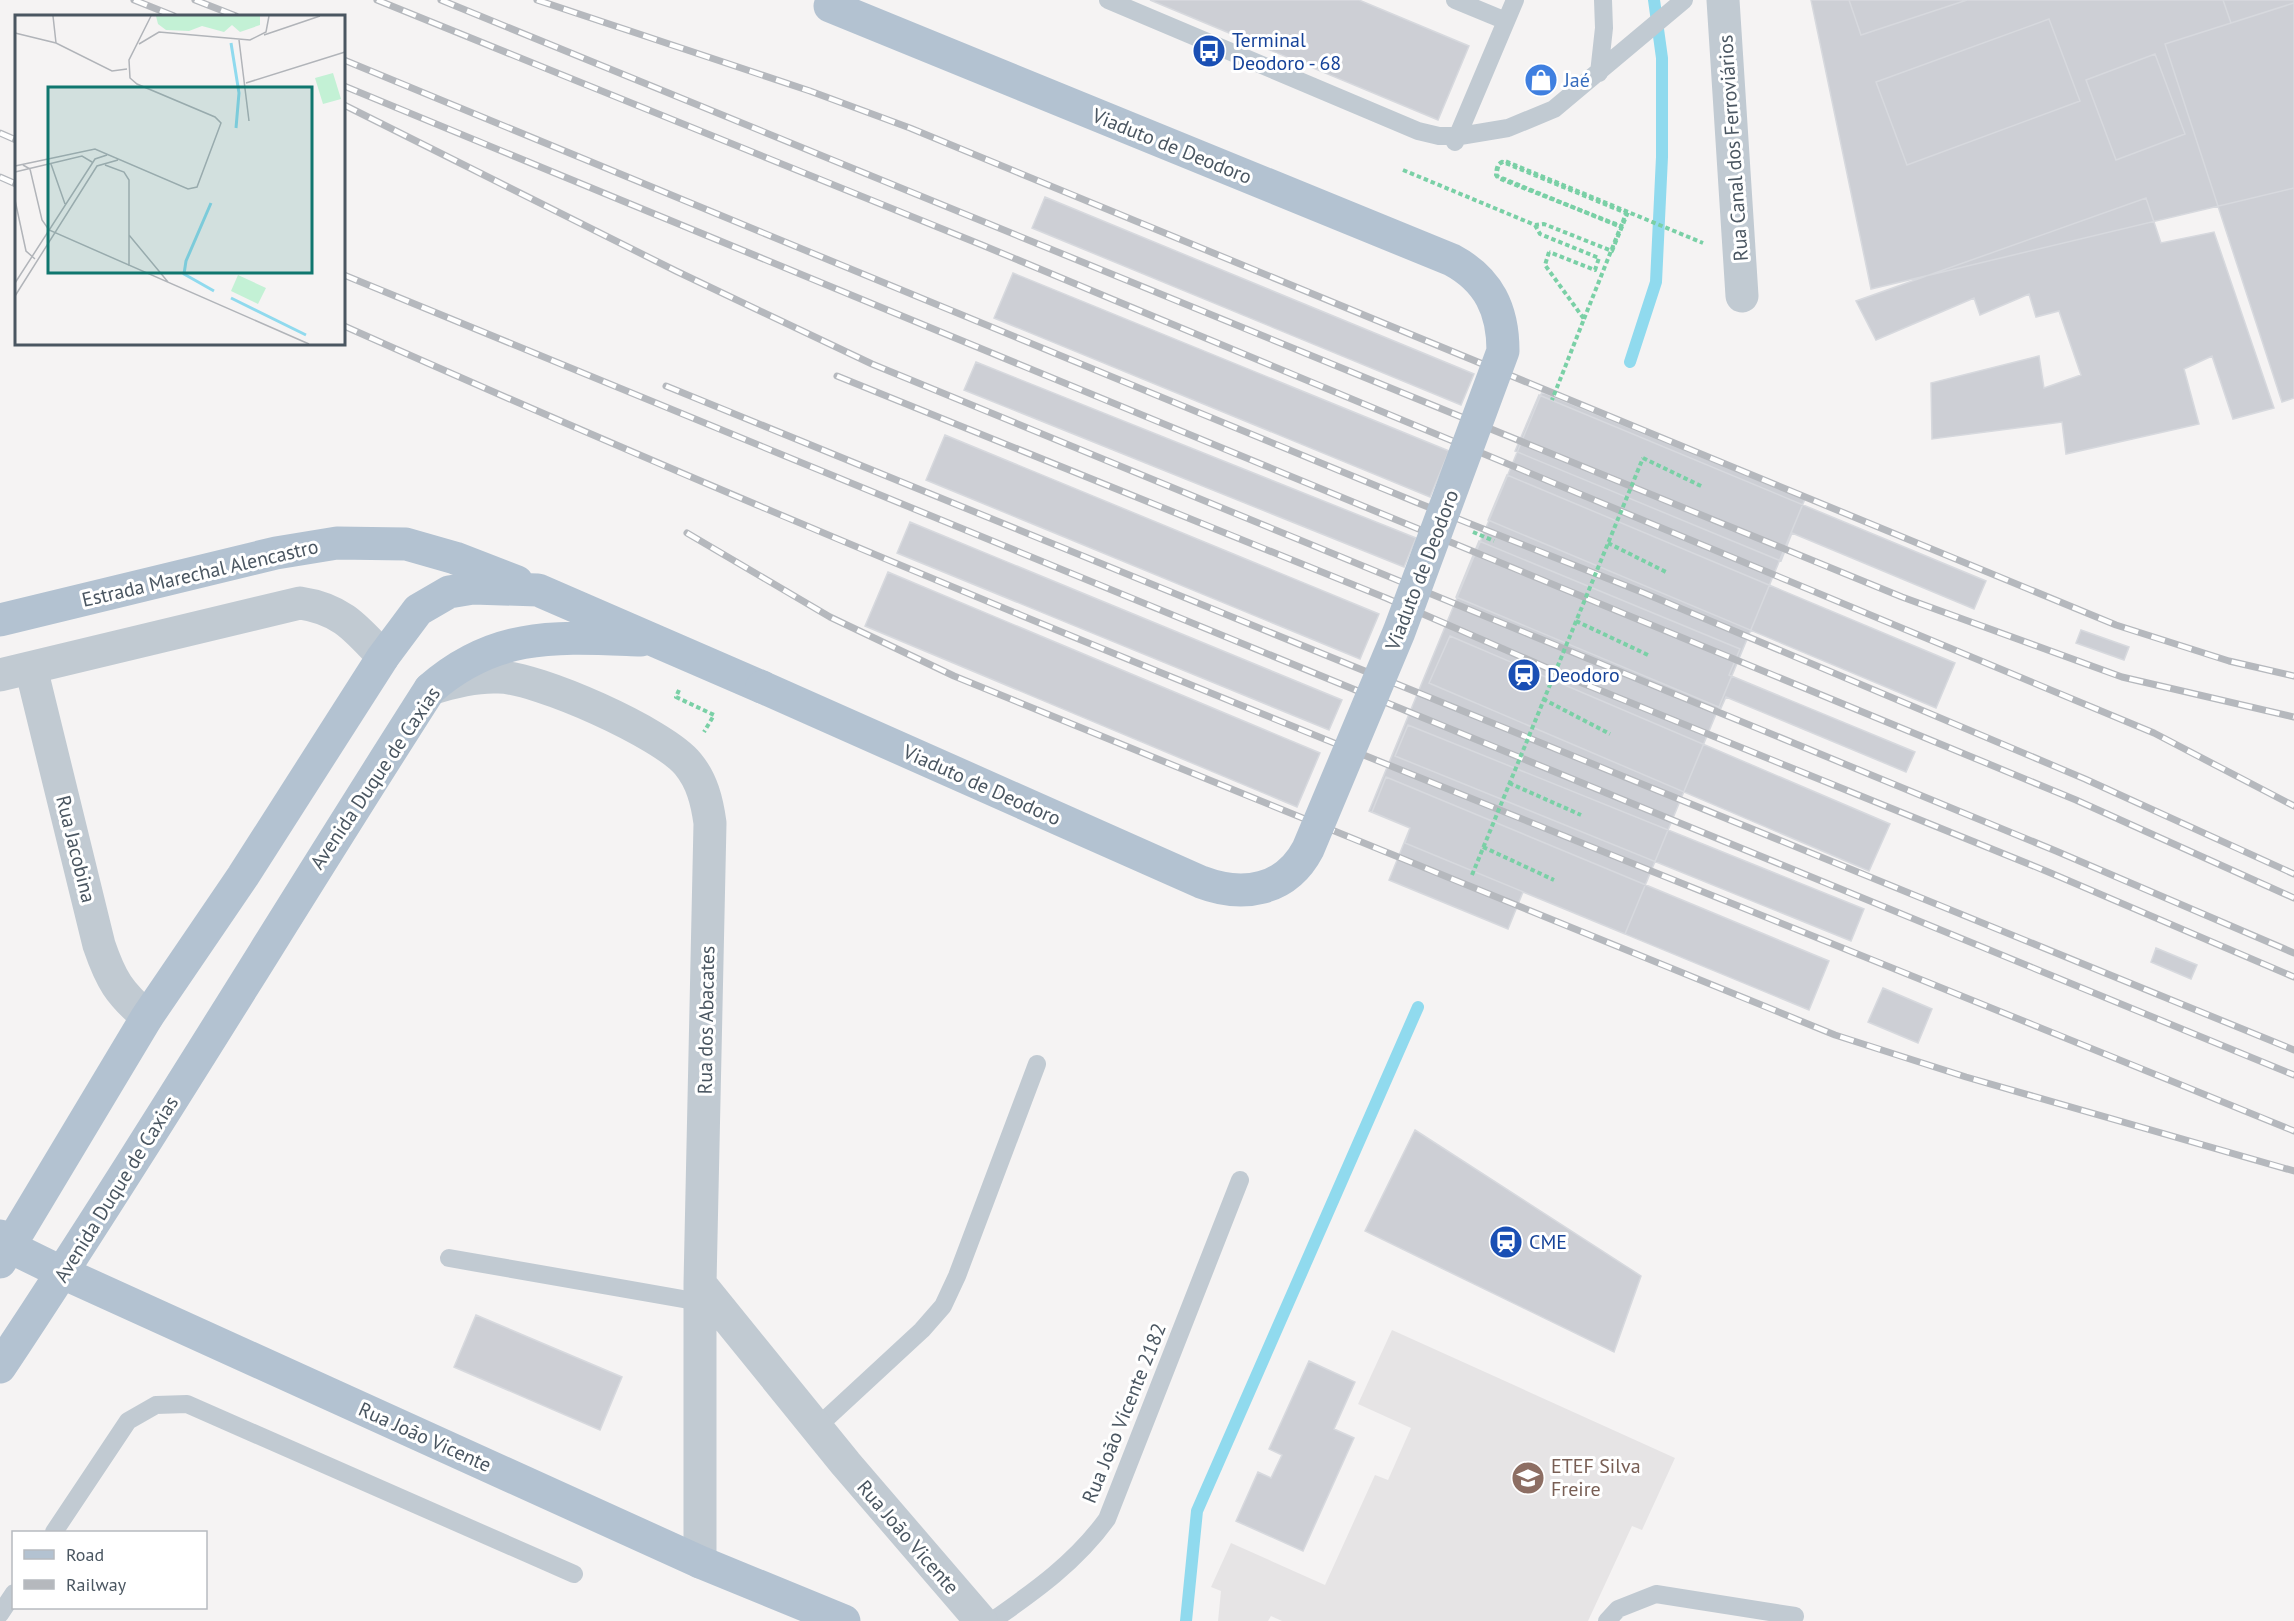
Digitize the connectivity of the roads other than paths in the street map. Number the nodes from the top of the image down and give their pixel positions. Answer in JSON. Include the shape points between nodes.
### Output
{"nodes":[{"id":1,"x":1108,"y":0,"type":"edge"},
{"id":2,"x":1455,"y":0,"type":"edge"},
{"id":3,"x":1515,"y":0,"type":"edge"},
{"id":4,"x":1603,"y":0,"type":"edge"},
{"id":5,"x":1684,"y":0,"type":"edge"},
{"id":6,"x":1723,"y":0,"type":"edge"},
{"id":7,"x":823,"y":3,"type":"edge"},
{"id":8,"x":1506,"y":21,"type":"junction"},
{"id":9,"x":1599,"y":73,"type":"junction"},
{"id":10,"x":1455,"y":142,"type":"dead end"},
{"id":11,"x":1742,"y":296,"type":"dead end"},
{"id":12,"x":538,"y":590,"type":"junction"},
{"id":13,"x":0,"y":620,"type":"edge"},
{"id":14,"x":661,"y":641,"type":"junction"},
{"id":15,"x":383,"y":657,"type":"junction"},
{"id":16,"x":15,"y":671,"type":"edge"},
{"id":17,"x":430,"y":688,"type":"junction"},
{"id":18,"x":147,"y":1017,"type":"junction"},
{"id":19,"x":1038,"y":1064,"type":"dead end"},
{"id":20,"x":1240,"y":1180,"type":"dead end"},
{"id":21,"x":3,"y":1248,"type":"edge"},
{"id":22,"x":448,"y":1258,"type":"dead end"},
{"id":23,"x":63,"y":1273,"type":"junction"},
{"id":24,"x":700,"y":1293,"type":"junction"},
{"id":25,"x":0,"y":1367,"type":"edge"},
{"id":26,"x":816,"y":1428,"type":"junction"},
{"id":27,"x":55,"y":1531,"type":"edge"},
{"id":28,"x":700,"y":1562,"type":"junction"},
{"id":29,"x":574,"y":1574,"type":"dead end"},
{"id":30,"x":12,"y":1596,"type":"edge"},
{"id":31,"x":0,"y":1614,"type":"edge"},
{"id":32,"x":1795,"y":1616,"type":"dead end"},
{"id":33,"x":844,"y":1621,"type":"edge"},
{"id":34,"x":981,"y":1621,"type":"edge"},
{"id":35,"x":992,"y":1621,"type":"edge"},
{"id":36,"x":1607,"y":1621,"type":"edge"}],
"edges":[{"from":1,"to":9,"type":"lane","via":[[1439,136],[1508,128],[1554,109]]},
{"from":2,"to":8,"type":"lane"},
{"from":3,"to":8,"type":"lane"},
{"from":4,"to":9,"type":"lane"},
{"from":5,"to":9,"type":"lane"},
{"from":6,"to":11,"type":"street","name":"Rua Canal dos Ferroviários"},
{"from":7,"to":14,"type":"main road","name":"Viaduto de Deodoro","bridge":true,"via":[[1452,260],[1476,277],[1492,296],[1501,317],[1503,351],[1399,632],[1308,849],[1286,878],[1270,886],[1232,890],[1201,882]]},
{"from":8,"to":10,"type":"lane"},
{"from":12,"to":13,"type":"main road","name":"Estrada Marechal Alencastro","via":[[426,548],[385,542],[337,543],[276,553]]},
{"from":12,"to":14,"type":"main road"},
{"from":12,"to":15,"type":"main road","via":[[473,588],[448,592],[418,610]]},
{"from":14,"to":17,"type":"main road","name":"Avenida Duque de Caxias","via":[[563,639],[501,646],[478,654]]},
{"from":15,"to":16,"type":"street","via":[[333,610],[300,603]]},
{"from":15,"to":18,"type":"main road"},
{"from":16,"to":18,"type":"street","name":"Rua Jacobina","via":[[103,956],[123,996]]},
{"from":17,"to":23,"type":"main road","name":"Avenida Duque de Caxias"},
{"from":17,"to":24,"type":"street","name":"Rua dos Abacates","via":[[500,676],[524,681],[650,733],[687,762],[704,792],[710,823]]},
{"from":18,"to":21,"type":"main road"},
{"from":19,"to":26,"type":"lane","via":[[943,1306]]},
{"from":20,"to":35,"type":"lane","name":"Rua João Vicente 2182","via":[[1107,1519],[1068,1564]]},
{"from":21,"to":23,"type":"main road","name":"Rua João Vicente"},
{"from":22,"to":24,"type":"lane"},
{"from":23,"to":25,"type":"main road","name":"Avenida Duque de Caxias"},
{"from":23,"to":28,"type":"main road","name":"Rua João Vicente"},
{"from":24,"to":26,"type":"street","name":"Rua João Vicente"},
{"from":24,"to":28,"type":"street","name":"Rua dos Abacates"},
{"from":26,"to":34,"type":"street","name":"Rua João Vicente"},
{"from":27,"to":29,"type":"lane","via":[[128,1420],[156,1405],[187,1404]]},
{"from":28,"to":33,"type":"main road","name":"Rua João Vicente"},
{"from":30,"to":31,"type":"lane"},
{"from":32,"to":36,"type":"lane","via":[[1656,1594],[1618,1609]]}]}
